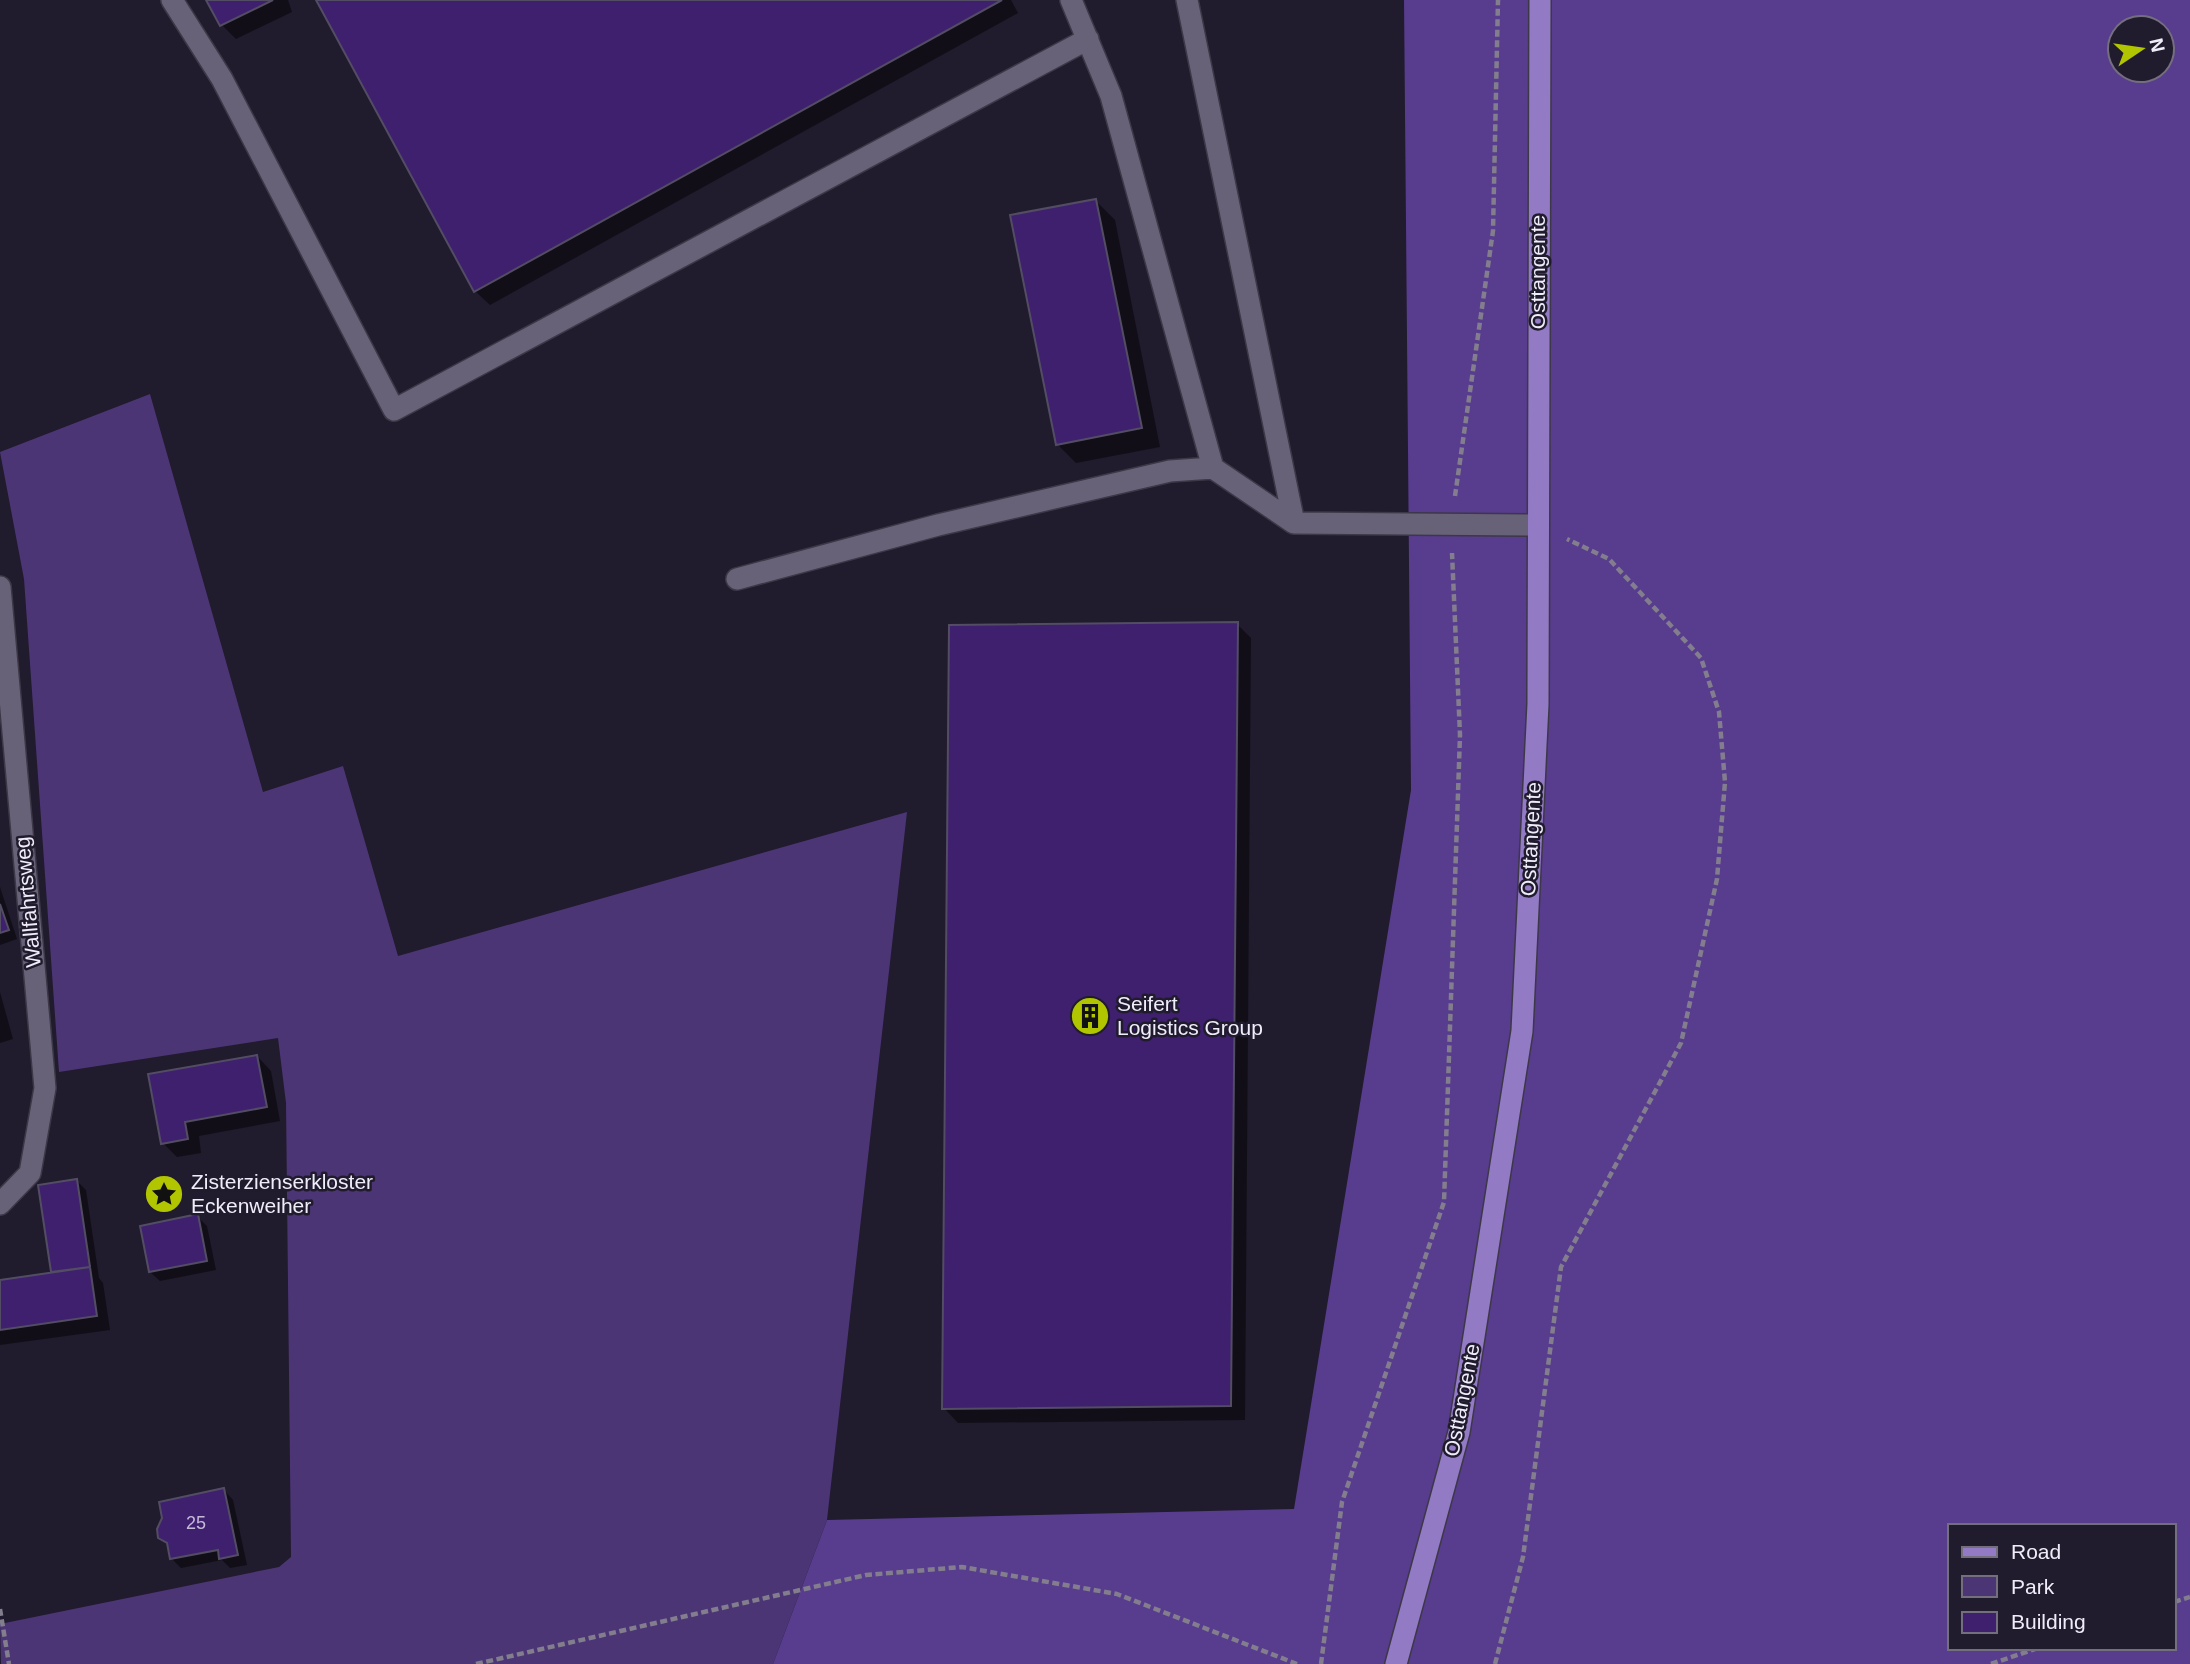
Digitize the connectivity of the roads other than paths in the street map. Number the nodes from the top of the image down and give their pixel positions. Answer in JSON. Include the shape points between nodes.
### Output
{"nodes":[{"id":1,"x":172,"y":0,"type":"edge"},
{"id":2,"x":1071,"y":0,"type":"edge"},
{"id":3,"x":1187,"y":0,"type":"edge"},
{"id":4,"x":1539,"y":0,"type":"edge"},
{"id":5,"x":1088,"y":39,"type":"junction"},
{"id":6,"x":1213,"y":468,"type":"junction"},
{"id":7,"x":1294,"y":523,"type":"junction"},
{"id":8,"x":1537,"y":525,"type":"junction"},
{"id":9,"x":737,"y":579,"type":"dead end"},
{"id":10,"x":0,"y":587,"type":"edge"},
{"id":11,"x":0,"y":1204,"type":"edge"},
{"id":12,"x":1396,"y":1664,"type":"edge"}],
"edges":[{"from":1,"to":5,"type":"street","via":[[222,79],[394,410]]},
{"from":2,"to":5,"type":"street"},
{"from":3,"to":7,"type":"street"},
{"from":4,"to":8,"type":"main road","name":"Osttangente"},
{"from":5,"to":6,"type":"street","via":[[1111,96]]},
{"from":6,"to":7,"type":"street"},
{"from":6,"to":9,"type":"street","via":[[1170,471],[938,525]]},
{"from":7,"to":8,"type":"street"},
{"from":8,"to":12,"type":"main road","name":"Osttangente","via":[[1538,704],[1521,1031],[1458,1432]]},
{"from":10,"to":11,"type":"street","name":"Wallfahrtsweg","via":[[45,1088],[30,1173]]}]}
